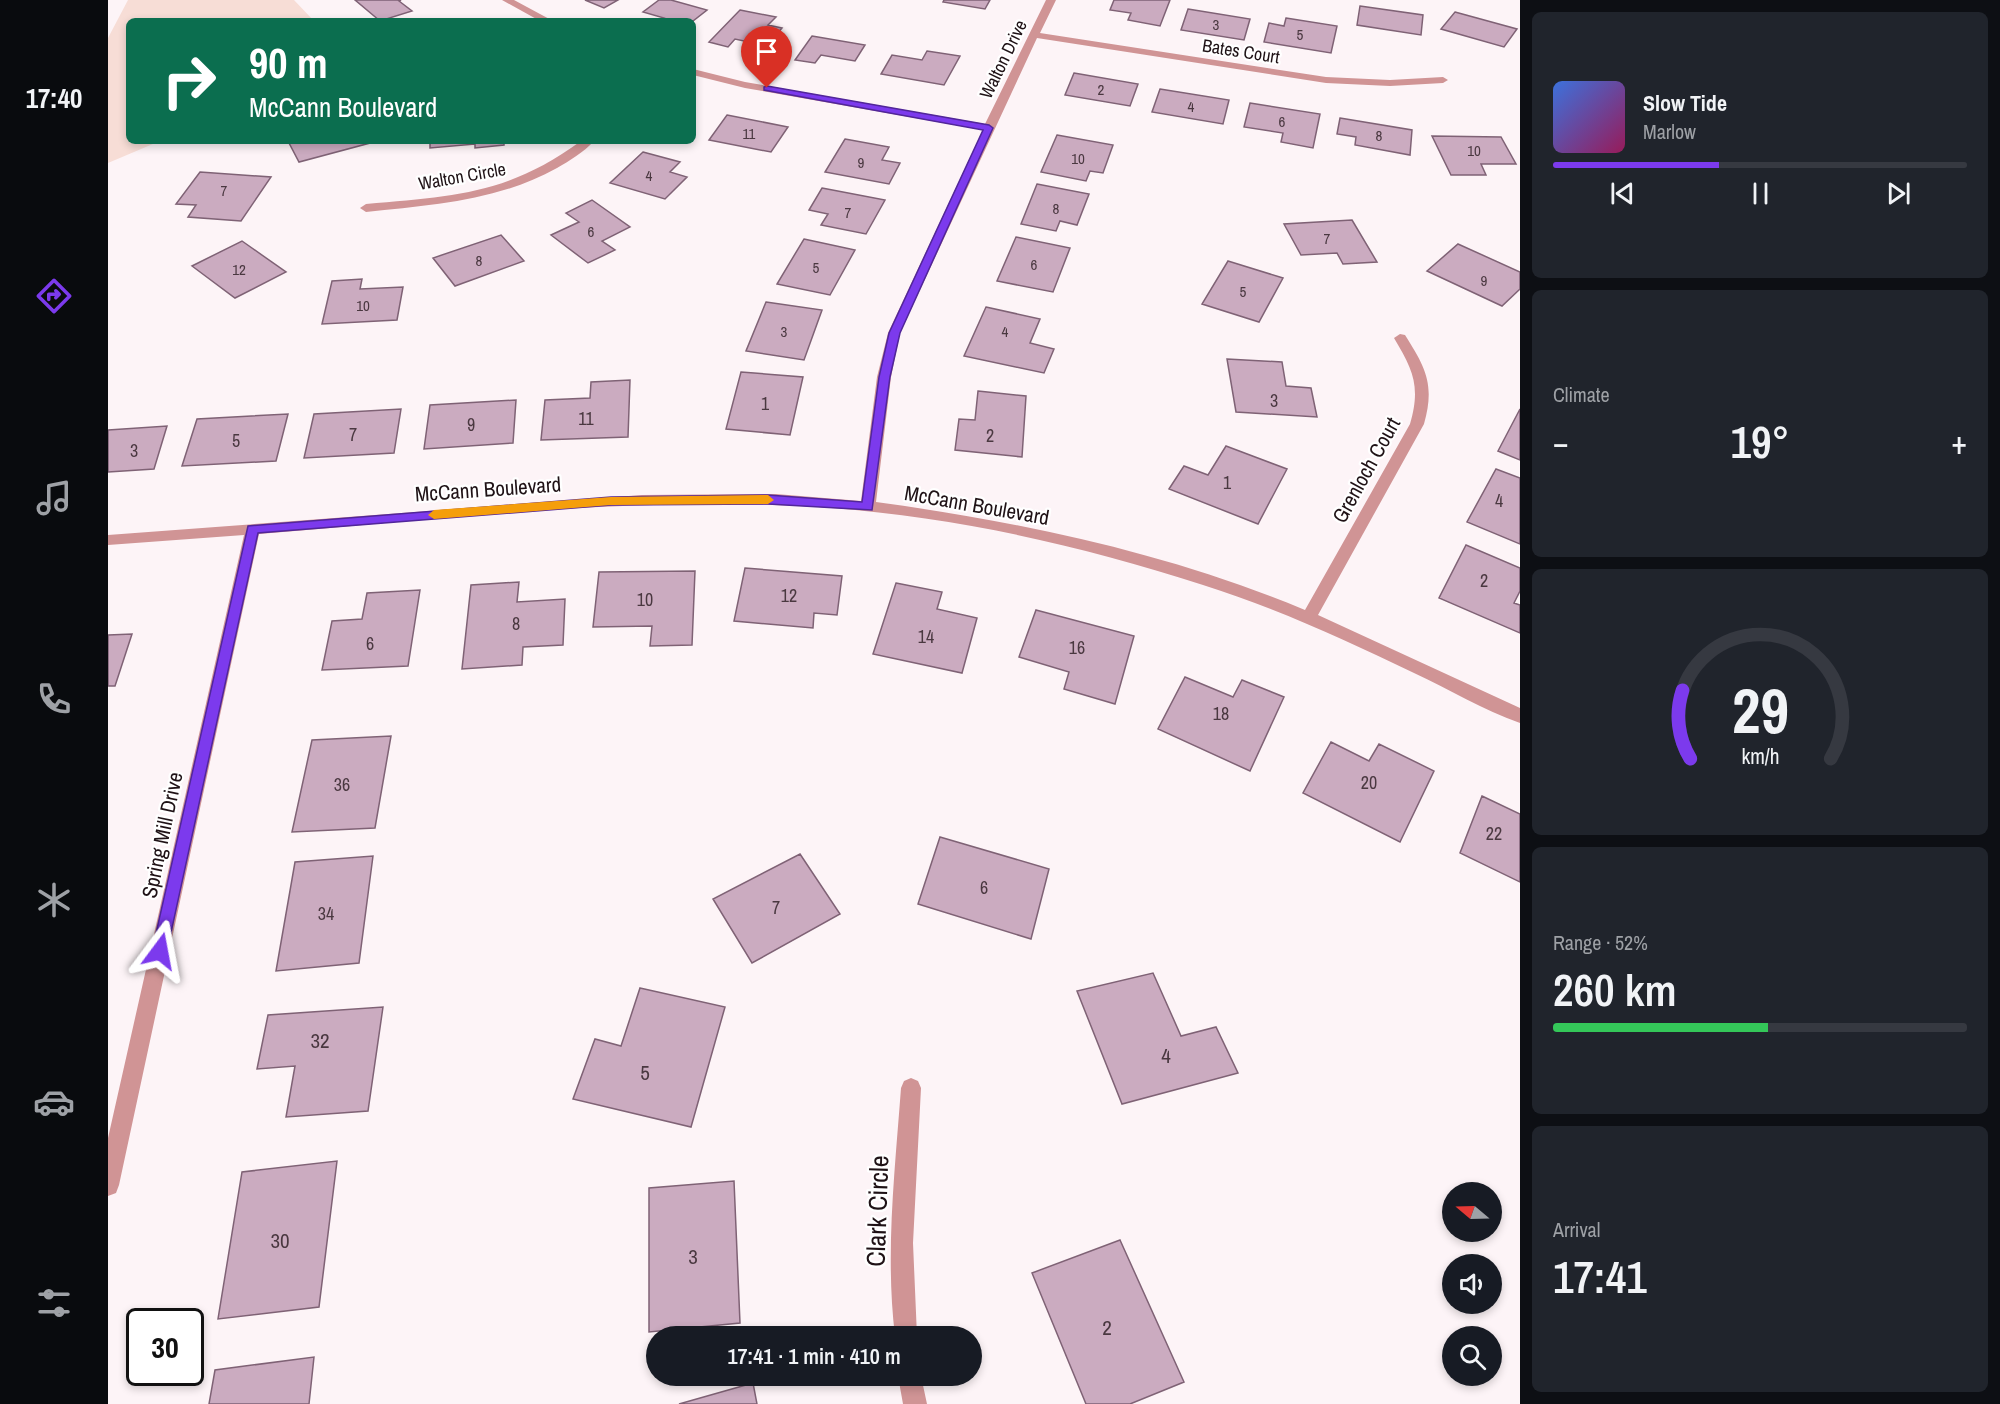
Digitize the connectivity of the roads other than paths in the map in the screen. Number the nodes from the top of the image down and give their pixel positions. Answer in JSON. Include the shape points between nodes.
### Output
{"nodes":[{"id":1,"x":507,"y":0,"type":"edge"},
{"id":2,"x":1051,"y":0,"type":"edge"},
{"id":3,"x":542,"y":18,"type":"edge"},
{"id":4,"x":1036,"y":35,"type":"junction"},
{"id":5,"x":696,"y":73,"type":"edge"},
{"id":6,"x":1443,"y":80,"type":"dead end"},
{"id":7,"x":989,"y":128,"type":"junction"},
{"id":8,"x":584,"y":144,"type":"edge"},
{"id":9,"x":366,"y":208,"type":"dead end"},
{"id":10,"x":1400,"y":338,"type":"dead end"},
{"id":11,"x":868,"y":507,"type":"junction"},
{"id":12,"x":253,"y":529,"type":"junction"},
{"id":13,"x":108,"y":540,"type":"edge"},
{"id":14,"x":1308,"y":618,"type":"junction"},
{"id":15,"x":1520,"y":716,"type":"edge"},
{"id":16,"x":911,"y":1088,"type":"dead end"},
{"id":17,"x":108,"y":1185,"type":"edge"},
{"id":18,"x":905,"y":1326,"type":"edge"},
{"id":19,"x":912,"y":1386,"type":"edge"},
{"id":20,"x":915,"y":1404,"type":"edge"}],
"edges":[{"from":1,"to":3,"type":"street"},
{"from":2,"to":4,"type":"street","name":"Walton Drive"},
{"from":4,"to":6,"type":"street","name":"Bates Court","via":[[1326,81]]},
{"from":4,"to":7,"type":"street","name":"Walton Drive"},
{"from":5,"to":7,"type":"street"},
{"from":7,"to":11,"type":"street","name":"Walton Drive","via":[[894,333],[884,377]]},
{"from":8,"to":9,"type":"street","name":"Walton Circle","via":[[551,169],[507,189]]},
{"from":10,"to":14,"type":"street","name":"Grenloch Court","via":[[1419,369],[1425,390],[1422,408]]},
{"from":11,"to":12,"type":"street","name":"McCann Boulevard","via":[[768,500],[611,501]]},
{"from":11,"to":14,"type":"street","name":"McCann Boulevard","via":[[967,522],[1102,551],[1212,582]]},
{"from":12,"to":13,"type":"street","name":"McCann Boulevard"},
{"from":12,"to":17,"type":"street","name":"Spring Mill Drive"},
{"from":14,"to":15,"type":"street","name":"McCann Boulevard"},
{"from":16,"to":18,"type":"street","name":"Clark Circle","via":[[903,1243]]},
{"from":19,"to":20,"type":"street"}]}
